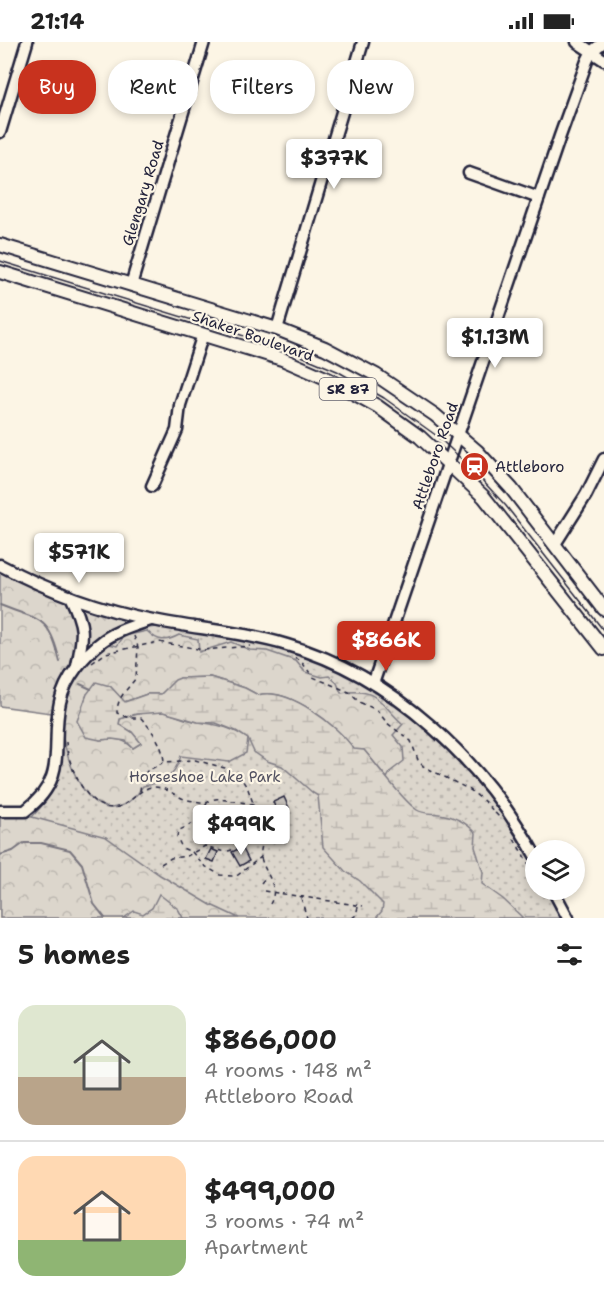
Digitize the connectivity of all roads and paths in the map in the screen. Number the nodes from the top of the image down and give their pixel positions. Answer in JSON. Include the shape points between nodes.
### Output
{"nodes":[{"id":1,"x":27,"y":42,"type":"edge"},
{"id":2,"x":204,"y":42,"type":"edge"},
{"id":3,"x":363,"y":42,"type":"edge"},
{"id":4,"x":577,"y":42,"type":"edge"},
{"id":5,"x":604,"y":42,"type":"edge"},
{"id":6,"x":592,"y":51,"type":"junction"},
{"id":7,"x":604,"y":60,"type":"edge"},
{"id":8,"x":0,"y":132,"type":"edge"},
{"id":9,"x":469,"y":173,"type":"dead end"},
{"id":10,"x":539,"y":198,"type":"junction"},
{"id":11,"x":0,"y":245,"type":"edge"},
{"id":12,"x":0,"y":272,"type":"edge"},
{"id":13,"x":131,"y":285,"type":"junction"},
{"id":14,"x":277,"y":330,"type":"junction"},
{"id":15,"x":203,"y":334,"type":"junction"},
{"id":16,"x":458,"y":434,"type":"junction"},
{"id":17,"x":604,"y":459,"type":"edge"},
{"id":18,"x":449,"y":462,"type":"junction"},
{"id":19,"x":152,"y":486,"type":"dead end"},
{"id":20,"x":555,"y":544,"type":"junction"},
{"id":21,"x":0,"y":566,"type":"edge"},
{"id":22,"x":70,"y":596,"type":"junction"},
{"id":23,"x":604,"y":609,"type":"edge"},
{"id":24,"x":151,"y":620,"type":"junction"},
{"id":25,"x":130,"y":627,"type":"junction"},
{"id":26,"x":252,"y":646,"type":"dead end"},
{"id":27,"x":138,"y":647,"type":"junction"},
{"id":28,"x":604,"y":649,"type":"edge"},
{"id":29,"x":295,"y":658,"type":"dead end"},
{"id":30,"x":92,"y":664,"type":"dead end"},
{"id":31,"x":77,"y":666,"type":"junction"},
{"id":32,"x":374,"y":681,"type":"junction"},
{"id":33,"x":66,"y":736,"type":"dead end"},
{"id":34,"x":164,"y":762,"type":"junction"},
{"id":35,"x":140,"y":792,"type":"junction"},
{"id":36,"x":207,"y":803,"type":"junction"},
{"id":37,"x":253,"y":804,"type":"junction"},
{"id":38,"x":276,"y":807,"type":"dead end"},
{"id":39,"x":0,"y":811,"type":"edge"},
{"id":40,"x":265,"y":813,"type":"junction"},
{"id":41,"x":502,"y":821,"type":"dead end"},
{"id":42,"x":510,"y":831,"type":"dead end"},
{"id":43,"x":526,"y":840,"type":"edge"},
{"id":44,"x":261,"y":844,"type":"junction"},
{"id":45,"x":192,"y":852,"type":"junction"},
{"id":46,"x":261,"y":857,"type":"junction"},
{"id":47,"x":525,"y":858,"type":"edge"},
{"id":48,"x":162,"y":864,"type":"dead end"},
{"id":49,"x":268,"y":875,"type":"junction"},
{"id":50,"x":261,"y":883,"type":"dead end"},
{"id":51,"x":264,"y":891,"type":"dead end"},
{"id":52,"x":275,"y":893,"type":"junction"},
{"id":53,"x":301,"y":897,"type":"junction"},
{"id":54,"x":558,"y":900,"type":"edge"},
{"id":55,"x":270,"y":904,"type":"dead end"},
{"id":56,"x":358,"y":905,"type":"junction"},
{"id":57,"x":363,"y":906,"type":"dead end"},
{"id":58,"x":307,"y":918,"type":"edge"},
{"id":59,"x":352,"y":918,"type":"edge"},
{"id":60,"x":568,"y":918,"type":"edge"}],
"edges":[{"from":1,"to":8,"type":"street"},
{"from":2,"to":13,"type":"street","name":"Glengary Road"},
{"from":3,"to":14,"type":"street"},
{"from":4,"to":6,"type":"street"},
{"from":5,"to":6,"type":"street"},
{"from":6,"to":7,"type":"street"},
{"from":6,"to":10,"type":"street","name":"Attleboro Road"},
{"from":9,"to":10,"type":"street"},
{"from":10,"to":16,"type":"street","name":"Attleboro Road"},
{"from":11,"to":13,"type":"main road","name":"Shaker Boulevard","number":"SR 87"},
{"from":12,"to":15,"type":"main road","name":"Shaker Boulevard","number":"SR 87"},
{"from":13,"to":14,"type":"main road","name":"Shaker Boulevard","number":"SR 87"},
{"from":14,"to":16,"type":"main road","name":"Shaker Boulevard","number":"SR 87","via":[[325,348],[376,375]]},
{"from":15,"to":18,"type":"main road","name":"Shaker Boulevard","number":"SR 87","via":[[282,359],[342,386],[400,422]]},
{"from":15,"to":19,"type":"street","via":[[180,405],[177,430]]},
{"from":16,"to":18,"type":"street","name":"Attleboro Road"},
{"from":16,"to":20,"type":"main road","name":"Shaker Boulevard","number":"SR 87","via":[[511,488]]},
{"from":17,"to":20,"type":"street"},
{"from":18,"to":28,"type":"main road","name":"Shaker Boulevard","number":"SR 87","via":[[499,514]]},
{"from":18,"to":32,"type":"street","name":"Attleboro Road"},
{"from":20,"to":23,"type":"main road","name":"Shaker Boulevard","number":"SR 87"},
{"from":21,"to":22,"type":"street"},
{"from":22,"to":24,"type":"street"},
{"from":22,"to":31,"type":"street","via":[[84,636]]},
{"from":24,"to":25,"type":"street"},
{"from":24,"to":32,"type":"street","via":[[286,644]]},
{"from":25,"to":27,"type":"path"},
{"from":25,"to":31,"type":"street","via":[[104,640]]},
{"from":26,"to":27,"type":"path","via":[[204,650],[159,642]]},
{"from":27,"to":30,"type":"path","via":[[106,653]]},
{"from":27,"to":34,"type":"path","via":[[136,678],[125,689],[117,713],[141,718],[153,730],[164,752]]},
{"from":29,"to":41,"type":"path","via":[[302,661],[313,677],[349,692],[359,702],[377,710],[411,741],[423,766],[470,789]]},
{"from":31,"to":39,"type":"street","via":[[60,702],[56,763],[45,792],[25,811]]},
{"from":32,"to":43,"type":"street","via":[[413,710],[475,771]]},
{"from":33,"to":35,"type":"path","via":[[78,782],[99,805],[118,807]]},
{"from":34,"to":35,"type":"path","via":[[144,774]]},
{"from":34,"to":37,"type":"path","via":[[195,760],[225,768],[241,778]]},
{"from":35,"to":36,"type":"path","via":[[154,787]]},
{"from":36,"to":37,"type":"path","via":[[218,798]]},
{"from":36,"to":45,"type":"path","via":[[200,820],[178,831],[179,844]]},
{"from":37,"to":40,"type":"path"},
{"from":38,"to":40,"type":"path"},
{"from":40,"to":44,"type":"path","via":[[268,830]]},
{"from":42,"to":47,"type":"path"},
{"from":44,"to":45,"type":"path","via":[[250,841],[230,851],[205,846]]},
{"from":44,"to":46,"type":"path"},
{"from":45,"to":46,"type":"path","via":[[203,865],[232,876]]},
{"from":45,"to":48,"type":"path"},
{"from":46,"to":49,"type":"path"},
{"from":49,"to":50,"type":"path"},
{"from":49,"to":52,"type":"path"},
{"from":51,"to":52,"type":"path"},
{"from":52,"to":53,"type":"path"},
{"from":52,"to":55,"type":"path"},
{"from":53,"to":56,"type":"path"},
{"from":53,"to":58,"type":"path"},
{"from":54,"to":60,"type":"street"},
{"from":56,"to":57,"type":"path"},
{"from":56,"to":59,"type":"path"}]}
